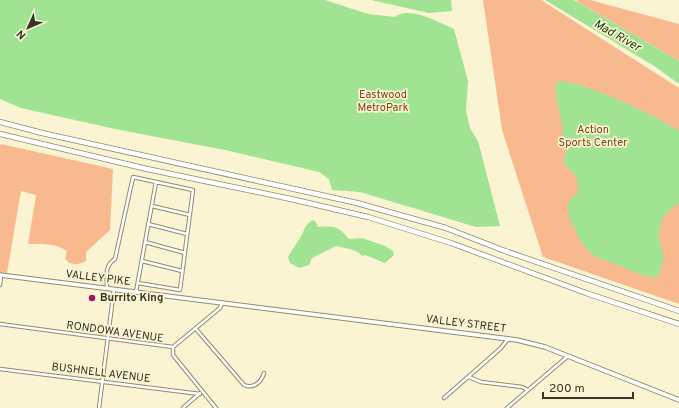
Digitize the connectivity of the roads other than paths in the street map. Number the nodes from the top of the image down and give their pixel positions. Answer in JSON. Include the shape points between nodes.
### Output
{"nodes":[{"id":1,"x":0,"y":122,"type":"edge"},
{"id":2,"x":0,"y":134,"type":"edge"},
{"id":3,"x":156,"y":182,"type":"junction"},
{"id":4,"x":152,"y":206,"type":"junction"},
{"id":5,"x":190,"y":215,"type":"junction"},
{"id":6,"x":148,"y":224,"type":"junction"},
{"id":7,"x":187,"y":234,"type":"junction"},
{"id":8,"x":145,"y":242,"type":"junction"},
{"id":9,"x":185,"y":253,"type":"junction"},
{"id":10,"x":142,"y":261,"type":"junction"},
{"id":11,"x":182,"y":271,"type":"junction"},
{"id":12,"x":1,"y":275,"type":"edge"},
{"id":13,"x":138,"y":283,"type":"junction"},
{"id":14,"x":0,"y":285,"type":"edge"},
{"id":15,"x":107,"y":288,"type":"junction"},
{"id":16,"x":114,"y":289,"type":"junction"},
{"id":17,"x":136,"y":292,"type":"junction"},
{"id":18,"x":222,"y":303,"type":"junction"},
{"id":19,"x":242,"y":305,"type":"joint"},
{"id":20,"x":679,"y":311,"type":"edge"},
{"id":21,"x":0,"y":324,"type":"edge"},
{"id":22,"x":679,"y":324,"type":"edge"},
{"id":23,"x":196,"y":329,"type":"junction"},
{"id":24,"x":108,"y":339,"type":"junction"},
{"id":25,"x":508,"y":339,"type":"junction"},
{"id":26,"x":173,"y":347,"type":"junction"},
{"id":27,"x":568,"y":356,"type":"junction"},
{"id":28,"x":0,"y":369,"type":"edge"},
{"id":29,"x":264,"y":373,"type":"dead end"},
{"id":30,"x":469,"y":376,"type":"junction"},
{"id":31,"x":103,"y":382,"type":"junction"},
{"id":32,"x":528,"y":390,"type":"junction"},
{"id":33,"x":201,"y":393,"type":"junction"},
{"id":34,"x":444,"y":398,"type":"dead end"},
{"id":35,"x":679,"y":400,"type":"edge"},
{"id":36,"x":99,"y":408,"type":"edge"},
{"id":37,"x":183,"y":408,"type":"edge"},
{"id":38,"x":216,"y":408,"type":"edge"},
{"id":39,"x":507,"y":408,"type":"edge"}],
"edges":[{"from":1,"to":20,"type":"highway","via":[[406,216]]},
{"from":2,"to":22,"type":"highway","via":[[146,169],[368,217],[452,243],[586,293]]},
{"from":3,"to":4,"type":"street"},
{"from":3,"to":5,"type":"street","via":[[193,190]]},
{"from":3,"to":15,"type":"street","via":[[132,177],[115,259],[108,265]]},
{"from":4,"to":5,"type":"street"},
{"from":4,"to":6,"type":"street"},
{"from":5,"to":7,"type":"street"},
{"from":6,"to":7,"type":"street"},
{"from":6,"to":8,"type":"street"},
{"from":7,"to":9,"type":"street"},
{"from":8,"to":9,"type":"street"},
{"from":8,"to":10,"type":"street"},
{"from":9,"to":11,"type":"street"},
{"from":10,"to":11,"type":"street"},
{"from":10,"to":13,"type":"street"},
{"from":11,"to":13,"type":"street","via":[[180,290]]},
{"from":12,"to":14,"type":"street"},
{"from":12,"to":15,"type":"street","name":"VALLEY PIKE"},
{"from":13,"to":17,"type":"street"},
{"from":15,"to":16,"type":"street","name":"VALLEY PIKE"},
{"from":16,"to":17,"type":"street","name":"VALLEY PIKE"},
{"from":16,"to":24,"type":"street"},
{"from":17,"to":18,"type":"street","name":"VALLEY PIKE"},
{"from":18,"to":19,"type":"street","name":"VALLEY PIKE"},
{"from":18,"to":23,"type":"street","via":[[220,308]]},
{"from":19,"to":25,"type":"street","name":"VALLEY STREET"},
{"from":21,"to":24,"type":"street","name":"RONDOWA AVENUE"},
{"from":23,"to":26,"type":"street"},
{"from":23,"to":29,"type":"street","via":[[244,385],[257,384]]},
{"from":24,"to":26,"type":"street","name":"RONDOWA AVENUE"},
{"from":24,"to":31,"type":"street"},
{"from":25,"to":27,"type":"street","name":"VALLEY STREET","via":[[541,345]]},
{"from":25,"to":30,"type":"street"},
{"from":26,"to":33,"type":"street","name":"RONDOWA AVENUE","via":[[173,355]]},
{"from":27,"to":32,"type":"street"},
{"from":27,"to":35,"type":"street","name":"VALLEY STREET"},
{"from":28,"to":31,"type":"street","name":"BUSHNELL AVENUE"},
{"from":30,"to":32,"type":"street","via":[[481,382]]},
{"from":30,"to":34,"type":"street"},
{"from":31,"to":33,"type":"street","name":"BUSHNELL AVENUE"},
{"from":31,"to":36,"type":"street"},
{"from":32,"to":39,"type":"street"},
{"from":33,"to":37,"type":"street"},
{"from":33,"to":38,"type":"street","name":"RONDOWA AVENUE"}]}
